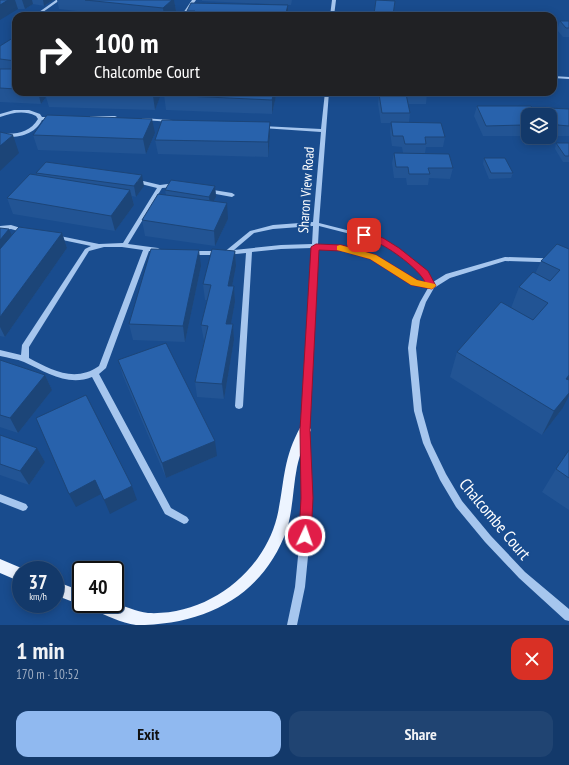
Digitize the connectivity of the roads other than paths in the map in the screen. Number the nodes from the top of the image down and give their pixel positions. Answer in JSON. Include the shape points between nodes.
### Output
{"nodes":[{"id":1,"x":58,"y":0,"type":"edge"},
{"id":2,"x":194,"y":0,"type":"edge"},
{"id":3,"x":334,"y":0,"type":"edge"},
{"id":4,"x":41,"y":12,"type":"edge"},
{"id":5,"x":186,"y":12,"type":"edge"},
{"id":6,"x":332,"y":12,"type":"edge"},
{"id":7,"x":557,"y":77,"type":"edge"},
{"id":8,"x":569,"y":78,"type":"edge"},
{"id":9,"x":327,"y":96,"type":"edge"},
{"id":10,"x":0,"y":116,"type":"edge"},
{"id":11,"x":89,"y":117,"type":"edge"},
{"id":12,"x":62,"y":118,"type":"edge"},
{"id":13,"x":118,"y":118,"type":"edge"},
{"id":14,"x":40,"y":119,"type":"junction"},
{"id":15,"x":141,"y":119,"type":"edge"},
{"id":16,"x":179,"y":121,"type":"edge"},
{"id":17,"x":255,"y":126,"type":"edge"},
{"id":18,"x":324,"y":131,"type":"junction"},
{"id":19,"x":0,"y":135,"type":"edge"},
{"id":20,"x":127,"y":180,"type":"edge"},
{"id":21,"x":182,"y":186,"type":"edge"},
{"id":22,"x":160,"y":187,"type":"junction"},
{"id":23,"x":204,"y":190,"type":"edge"},
{"id":24,"x":232,"y":195,"type":"dead end"},
{"id":25,"x":317,"y":224,"type":"junction"},
{"id":26,"x":0,"y":228,"type":"edge"},
{"id":27,"x":32,"y":232,"type":"edge"},
{"id":28,"x":47,"y":235,"type":"edge"},
{"id":29,"x":98,"y":246,"type":"junction"},
{"id":30,"x":124,"y":246,"type":"junction"},
{"id":31,"x":316,"y":247,"type":"junction"},
{"id":32,"x":147,"y":249,"type":"junction"},
{"id":33,"x":162,"y":250,"type":"edge"},
{"id":34,"x":249,"y":250,"type":"junction"},
{"id":35,"x":226,"y":252,"type":"junction"},
{"id":36,"x":186,"y":254,"type":"edge"},
{"id":37,"x":569,"y":261,"type":"edge"},
{"id":38,"x":432,"y":286,"type":"junction"},
{"id":39,"x":0,"y":353,"type":"edge"},
{"id":40,"x":25,"y":359,"type":"junction"},
{"id":41,"x":94,"y":373,"type":"junction"},
{"id":42,"x":239,"y":406,"type":"dead end"},
{"id":43,"x":305,"y":430,"type":"junction"},
{"id":44,"x":0,"y":498,"type":"edge"},
{"id":45,"x":23,"y":507,"type":"dead end"},
{"id":46,"x":184,"y":520,"type":"dead end"},
{"id":47,"x":0,"y":566,"type":"edge"},
{"id":48,"x":12,"y":571,"type":"edge"},
{"id":49,"x":118,"y":613,"type":"edge"},
{"id":50,"x":120,"y":613,"type":"edge"},
{"id":51,"x":569,"y":616,"type":"edge"},
{"id":52,"x":147,"y":625,"type":"edge"},
{"id":53,"x":292,"y":625,"type":"edge"}],
"edges":[{"from":1,"to":4,"type":"street"},
{"from":2,"to":5,"type":"street"},
{"from":3,"to":6,"type":"street"},
{"from":7,"to":8,"type":"street"},
{"from":9,"to":18,"type":"street","name":"Sharon View Road"},
{"from":10,"to":14,"type":"street","via":[[24,111],[38,115]]},
{"from":11,"to":13,"type":"street"},
{"from":12,"to":14,"type":"street"},
{"from":14,"to":19,"type":"street","via":[[38,124],[24,133]]},
{"from":15,"to":16,"type":"street"},
{"from":17,"to":18,"type":"street"},
{"from":18,"to":25,"type":"street","name":"Sharon View Road"},
{"from":20,"to":22,"type":"street"},
{"from":21,"to":22,"type":"street"},
{"from":22,"to":30,"type":"street"},
{"from":23,"to":24,"type":"street"},
{"from":25,"to":31,"type":"street","name":"Sharon View Road"},
{"from":25,"to":35,"type":"street","via":[[273,227],[252,232]]},
{"from":25,"to":38,"type":"street","via":[[380,240],[425,274]]},
{"from":26,"to":27,"type":"street","via":[[11,227]]},
{"from":28,"to":29,"type":"street"},
{"from":29,"to":30,"type":"street"},
{"from":29,"to":40,"type":"street","via":[[87,250],[25,347]]},
{"from":30,"to":32,"type":"street"},
{"from":31,"to":34,"type":"street"},
{"from":31,"to":38,"type":"street","via":[[342,248],[373,257],[414,283]]},
{"from":31,"to":43,"type":"street","name":"Sharon View Road"},
{"from":32,"to":33,"type":"street"},
{"from":32,"to":41,"type":"street","via":[[102,368]]},
{"from":34,"to":35,"type":"street"},
{"from":34,"to":42,"type":"street"},
{"from":35,"to":36,"type":"street"},
{"from":37,"to":38,"type":"street","via":[[505,259],[448,276]]},
{"from":38,"to":51,"type":"street","name":"Chalcombe Court","via":[[416,320],[412,348],[418,411],[427,443],[459,504],[522,575]]},
{"from":39,"to":40,"type":"street"},
{"from":40,"to":41,"type":"street","via":[[70,378]]},
{"from":41,"to":46,"type":"street","via":[[168,511]]},
{"from":43,"to":50,"type":"main road","via":[[291,459],[280,529],[266,560],[254,576],[215,604],[183,616],[150,620]]},
{"from":43,"to":53,"type":"street","name":"Sharon View Road","via":[[305,543]]},
{"from":44,"to":45,"type":"street"},
{"from":47,"to":48,"type":"main road"},
{"from":49,"to":52,"type":"main road"}]}
